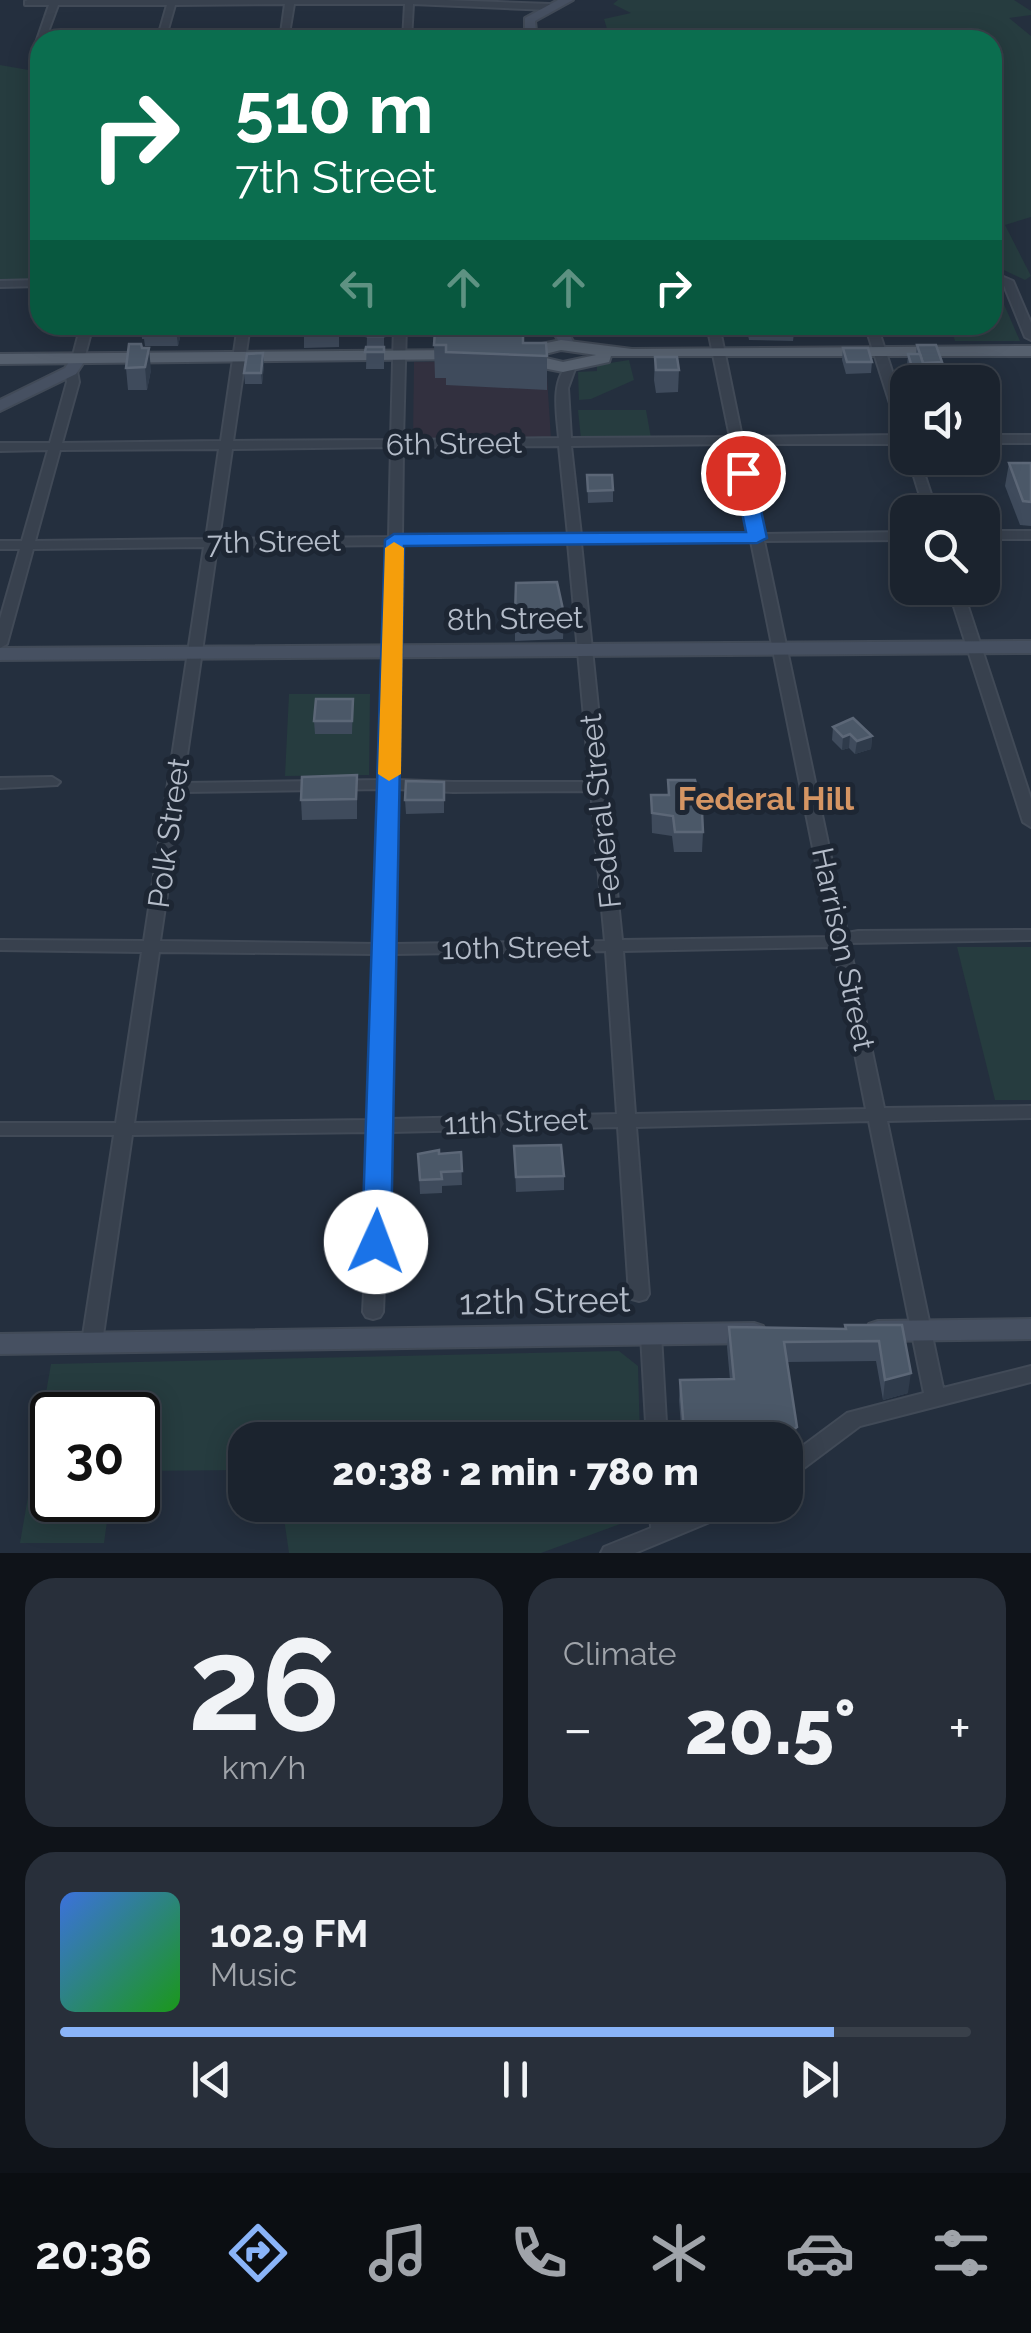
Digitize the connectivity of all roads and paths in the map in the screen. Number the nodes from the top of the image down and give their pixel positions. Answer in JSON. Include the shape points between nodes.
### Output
{"nodes":[{"id":1,"x":567,"y":0,"type":"edge"},
{"id":2,"x":290,"y":1,"type":"edge"},
{"id":3,"x":28,"y":2,"type":"dead end"},
{"id":4,"x":55,"y":2,"type":"edge"},
{"id":5,"x":172,"y":2,"type":"edge"},
{"id":6,"x":409,"y":2,"type":"edge"},
{"id":7,"x":550,"y":7,"type":"junction"},
{"id":8,"x":45,"y":30,"type":"edge"},
{"id":9,"x":164,"y":30,"type":"edge"},
{"id":10,"x":286,"y":30,"type":"edge"},
{"id":11,"x":408,"y":30,"type":"edge"},
{"id":12,"x":530,"y":30,"type":"edge"},
{"id":13,"x":1002,"y":278,"type":"edge"},
{"id":14,"x":30,"y":283,"type":"edge"},
{"id":15,"x":0,"y":284,"type":"edge"},
{"id":16,"x":83,"y":335,"type":"edge"},
{"id":17,"x":242,"y":335,"type":"edge"},
{"id":18,"x":400,"y":335,"type":"edge"},
{"id":19,"x":715,"y":335,"type":"edge"},
{"id":20,"x":874,"y":335,"type":"edge"},
{"id":21,"x":1031,"y":336,"type":"edge"},
{"id":22,"x":558,"y":350,"type":"edge"},
{"id":23,"x":1031,"y":351,"type":"edge"},
{"id":24,"x":880,"y":352,"type":"junction"},
{"id":25,"x":718,"y":354,"type":"junction"},
{"id":26,"x":400,"y":356,"type":"junction"},
{"id":27,"x":238,"y":357,"type":"junction"},
{"id":28,"x":0,"y":359,"type":"edge"},
{"id":29,"x":74,"y":365,"type":"junction"},
{"id":30,"x":890,"y":384,"type":"edge"},
{"id":31,"x":562,"y":388,"type":"junction"},
{"id":32,"x":0,"y":406,"type":"edge"},
{"id":33,"x":890,"y":439,"type":"edge"},
{"id":34,"x":1000,"y":439,"type":"edge"},
{"id":35,"x":1031,"y":439,"type":"edge"},
{"id":36,"x":736,"y":440,"type":"junction"},
{"id":37,"x":565,"y":442,"type":"junction"},
{"id":38,"x":398,"y":444,"type":"junction"},
{"id":39,"x":226,"y":446,"type":"junction"},
{"id":40,"x":0,"y":447,"type":"edge"},
{"id":41,"x":54,"y":447,"type":"junction"},
{"id":42,"x":1000,"y":535,"type":"edge"},
{"id":43,"x":1031,"y":535,"type":"edge"},
{"id":44,"x":890,"y":536,"type":"edge"},
{"id":45,"x":757,"y":538,"type":"junction"},
{"id":46,"x":574,"y":539,"type":"junction"},
{"id":47,"x":394,"y":540,"type":"junction"},
{"id":48,"x":214,"y":542,"type":"junction"},
{"id":49,"x":24,"y":544,"type":"junction"},
{"id":50,"x":0,"y":545,"type":"edge"},
{"id":51,"x":961,"y":605,"type":"edge"},
{"id":52,"x":0,"y":644,"type":"edge"},
{"id":53,"x":1031,"y":647,"type":"edge"},
{"id":54,"x":584,"y":648,"type":"junction"},
{"id":55,"x":780,"y":648,"type":"junction"},
{"id":56,"x":974,"y":648,"type":"junction"},
{"id":57,"x":393,"y":650,"type":"junction"},
{"id":58,"x":198,"y":652,"type":"junction"},
{"id":59,"x":0,"y":654,"type":"edge"},
{"id":60,"x":1024,"y":777,"type":"edge"},
{"id":61,"x":52,"y":782,"type":"dead end"},
{"id":62,"x":0,"y":784,"type":"edge"},
{"id":63,"x":388,"y":784,"type":"junction"},
{"id":64,"x":599,"y":786,"type":"junction"},
{"id":65,"x":173,"y":788,"type":"junction"},
{"id":66,"x":1031,"y":822,"type":"edge"},
{"id":67,"x":1031,"y":936,"type":"edge"},
{"id":68,"x":841,"y":939,"type":"junction"},
{"id":69,"x":0,"y":945,"type":"edge"},
{"id":70,"x":614,"y":946,"type":"junction"},
{"id":71,"x":153,"y":948,"type":"junction"},
{"id":72,"x":384,"y":949,"type":"junction"},
{"id":73,"x":1031,"y":1112,"type":"edge"},
{"id":74,"x":877,"y":1114,"type":"junction"},
{"id":75,"x":627,"y":1118,"type":"junction"},
{"id":76,"x":382,"y":1126,"type":"junction"},
{"id":77,"x":0,"y":1130,"type":"edge"},
{"id":78,"x":121,"y":1130,"type":"junction"},
{"id":79,"x":639,"y":1294,"type":"dead end"},
{"id":80,"x":373,"y":1312,"type":"dead end"},
{"id":81,"x":1031,"y":1329,"type":"edge"},
{"id":82,"x":923,"y":1330,"type":"junction"},
{"id":83,"x":845,"y":1332,"type":"edge"},
{"id":84,"x":789,"y":1333,"type":"edge"},
{"id":85,"x":651,"y":1334,"type":"junction"},
{"id":86,"x":92,"y":1342,"type":"junction"},
{"id":87,"x":0,"y":1344,"type":"edge"},
{"id":88,"x":1031,"y":1374,"type":"edge"},
{"id":89,"x":935,"y":1396,"type":"junction"},
{"id":90,"x":656,"y":1422,"type":"edge"},
{"id":91,"x":803,"y":1456,"type":"edge"},
{"id":92,"x":662,"y":1522,"type":"edge"},
{"id":93,"x":688,"y":1522,"type":"edge"},
{"id":94,"x":662,"y":1533,"type":"junction"},
{"id":95,"x":612,"y":1553,"type":"edge"}],
"edges":[{"from":1,"to":7,"type":"street"},
{"from":2,"to":5,"type":"street"},
{"from":2,"to":6,"type":"street"},
{"from":2,"to":10,"type":"street"},
{"from":3,"to":4,"type":"street"},
{"from":4,"to":5,"type":"street"},
{"from":4,"to":8,"type":"street"},
{"from":5,"to":9,"type":"street"},
{"from":6,"to":7,"type":"street"},
{"from":6,"to":11,"type":"street"},
{"from":7,"to":12,"type":"street","via":[[528,20]]},
{"from":13,"to":21,"type":"street"},
{"from":14,"to":15,"type":"street"},
{"from":16,"to":29,"type":"street"},
{"from":17,"to":27,"type":"street","name":"Polk Street"},
{"from":18,"to":26,"type":"street"},
{"from":19,"to":25,"type":"street","name":"Harrison Street"},
{"from":20,"to":24,"type":"street"},
{"from":22,"to":25,"type":"main road"},
{"from":22,"to":26,"type":"main road"},
{"from":22,"to":31,"type":"street","name":"Federal Street"},
{"from":22,"to":31,"type":"street","name":"Federal Street"},
{"from":23,"to":24,"type":"main road"},
{"from":24,"to":25,"type":"main road"},
{"from":24,"to":30,"type":"street"},
{"from":25,"to":36,"type":"street","name":"Harrison Street"},
{"from":26,"to":27,"type":"main road"},
{"from":26,"to":38,"type":"street"},
{"from":27,"to":29,"type":"main road"},
{"from":27,"to":39,"type":"street","name":"Polk Street"},
{"from":28,"to":29,"type":"main road"},
{"from":29,"to":32,"type":"street"},
{"from":29,"to":41,"type":"street"},
{"from":31,"to":37,"type":"street","name":"Federal Street"},
{"from":33,"to":36,"type":"street","name":"6th Street"},
{"from":34,"to":35,"type":"street"},
{"from":36,"to":37,"type":"street","name":"6th Street"},
{"from":36,"to":45,"type":"street","name":"Harrison Street"},
{"from":37,"to":38,"type":"street","name":"6th Street"},
{"from":37,"to":46,"type":"street","name":"Federal Street"},
{"from":38,"to":39,"type":"street","name":"6th Street"},
{"from":38,"to":47,"type":"street"},
{"from":39,"to":41,"type":"street","name":"6th Street"},
{"from":39,"to":48,"type":"street","name":"Polk Street"},
{"from":40,"to":41,"type":"street","name":"6th Street"},
{"from":41,"to":49,"type":"street"},
{"from":42,"to":43,"type":"street"},
{"from":44,"to":45,"type":"street","name":"7th Street"},
{"from":45,"to":46,"type":"street","name":"7th Street"},
{"from":45,"to":55,"type":"street","name":"Harrison Street"},
{"from":46,"to":47,"type":"street","name":"7th Street"},
{"from":46,"to":54,"type":"street","name":"Federal Street"},
{"from":47,"to":48,"type":"street","name":"7th Street"},
{"from":47,"to":57,"type":"street"},
{"from":48,"to":49,"type":"street","name":"7th Street"},
{"from":48,"to":58,"type":"street","name":"Polk Street"},
{"from":49,"to":50,"type":"street","name":"7th Street"},
{"from":49,"to":52,"type":"street"},
{"from":51,"to":56,"type":"street"},
{"from":53,"to":56,"type":"street","name":"8th Street"},
{"from":54,"to":55,"type":"street","name":"8th Street"},
{"from":54,"to":57,"type":"street","name":"8th Street"},
{"from":54,"to":64,"type":"street","name":"Federal Street"},
{"from":55,"to":56,"type":"street","name":"8th Street"},
{"from":55,"to":68,"type":"street","name":"Harrison Street"},
{"from":56,"to":60,"type":"street"},
{"from":57,"to":58,"type":"street","name":"8th Street"},
{"from":57,"to":63,"type":"street"},
{"from":58,"to":59,"type":"street","name":"8th Street"},
{"from":58,"to":65,"type":"street","name":"Polk Street"},
{"from":60,"to":66,"type":"street"},
{"from":61,"to":62,"type":"street"},
{"from":63,"to":64,"type":"street"},
{"from":63,"to":65,"type":"street"},
{"from":63,"to":72,"type":"street"},
{"from":64,"to":70,"type":"street","name":"Federal Street"},
{"from":65,"to":71,"type":"street","name":"Polk Street"},
{"from":67,"to":68,"type":"street","name":"10th Street"},
{"from":68,"to":70,"type":"street","name":"10th Street"},
{"from":68,"to":74,"type":"street","name":"Harrison Street"},
{"from":69,"to":71,"type":"street","name":"10th Street"},
{"from":70,"to":72,"type":"street","name":"10th Street"},
{"from":70,"to":75,"type":"street","name":"Federal Street"},
{"from":71,"to":72,"type":"street","name":"10th Street"},
{"from":71,"to":78,"type":"street","name":"Polk Street"},
{"from":72,"to":76,"type":"street"},
{"from":73,"to":74,"type":"street","name":"11th Street"},
{"from":74,"to":75,"type":"street","name":"11th Street"},
{"from":74,"to":82,"type":"street","name":"Harrison Street"},
{"from":75,"to":76,"type":"street","name":"11th Street"},
{"from":75,"to":79,"type":"street","name":"Federal Street"},
{"from":76,"to":78,"type":"street","name":"11th Street"},
{"from":76,"to":80,"type":"street"},
{"from":77,"to":78,"type":"street","name":"11th Street"},
{"from":78,"to":86,"type":"street","name":"Polk Street"},
{"from":81,"to":82,"type":"street"},
{"from":82,"to":83,"type":"street"},
{"from":82,"to":89,"type":"street","name":"Harrison Street"},
{"from":84,"to":85,"type":"street","name":"12th Street"},
{"from":85,"to":86,"type":"street","name":"12th Street"},
{"from":85,"to":90,"type":"street"},
{"from":86,"to":87,"type":"street","name":"12th Street"},
{"from":88,"to":89,"type":"street"},
{"from":89,"to":91,"type":"street","via":[[854,1418]]},
{"from":92,"to":94,"type":"street"},
{"from":93,"to":94,"type":"street"},
{"from":94,"to":95,"type":"street"}]}
